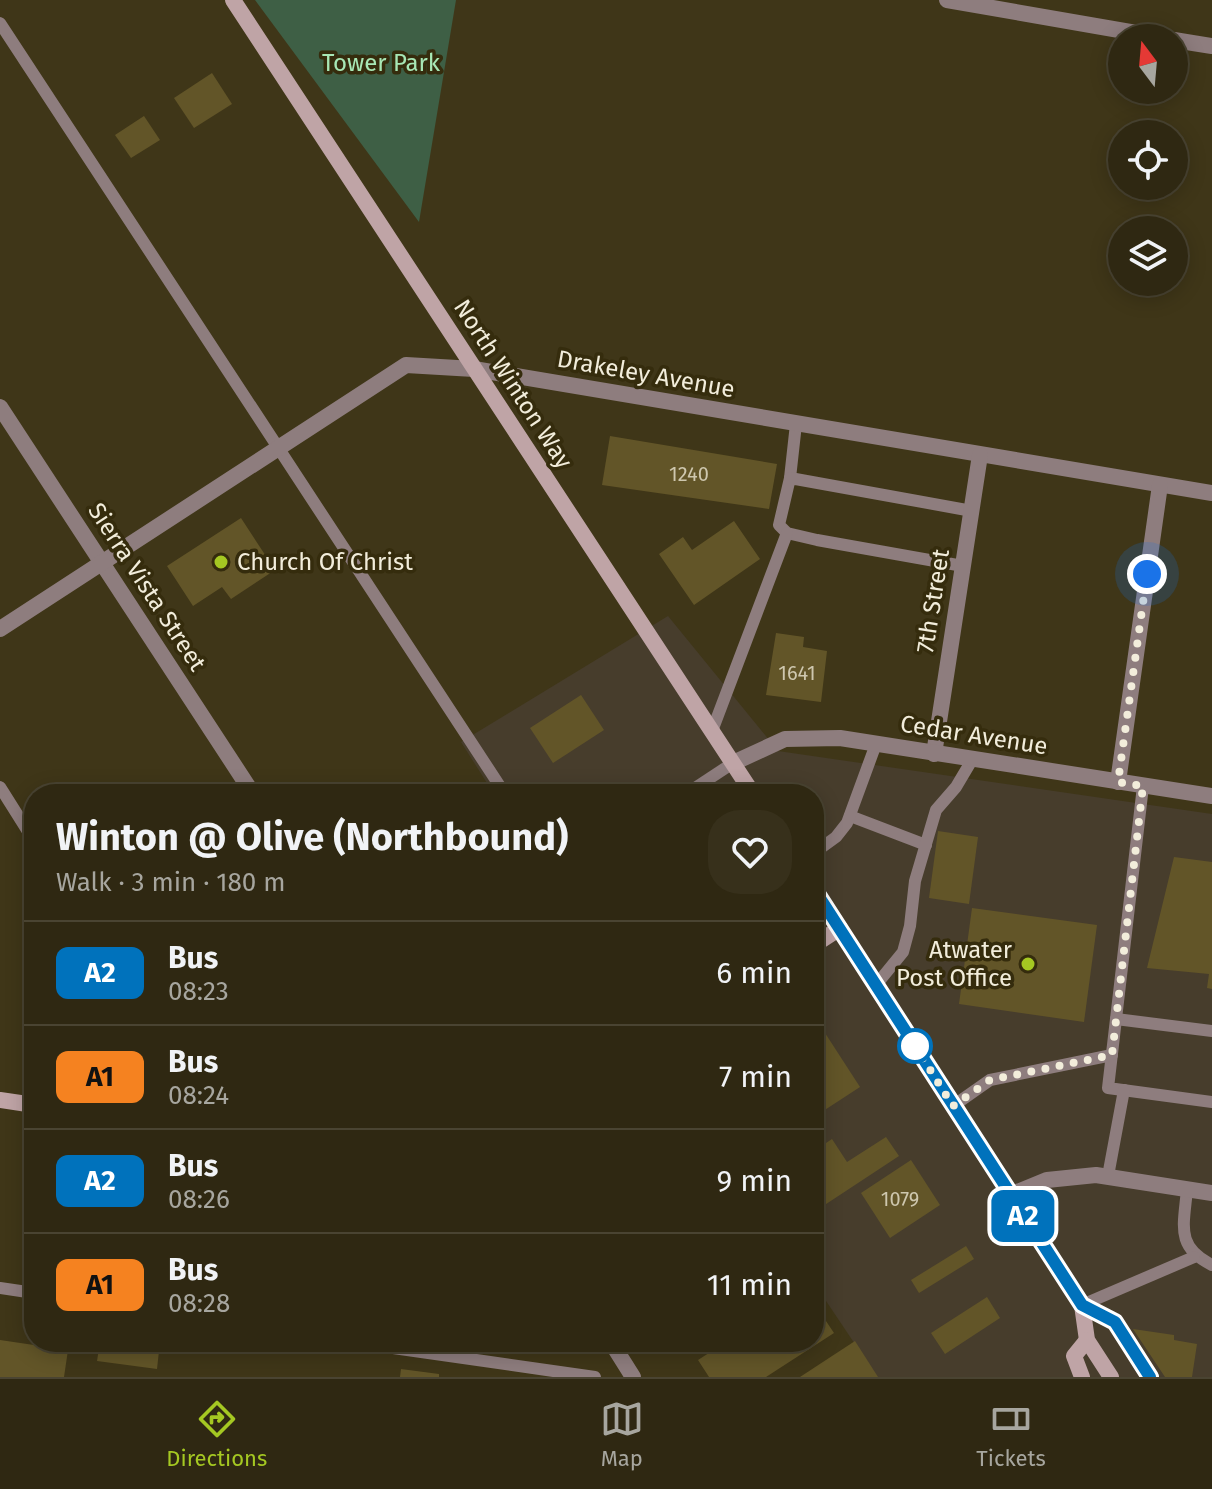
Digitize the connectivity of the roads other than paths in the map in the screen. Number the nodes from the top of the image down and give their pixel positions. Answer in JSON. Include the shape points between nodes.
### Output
{"nodes":[{"id":1,"x":233,"y":0,"type":"edge"},
{"id":2,"x":947,"y":0,"type":"edge"},
{"id":3,"x":0,"y":23,"type":"edge"},
{"id":4,"x":1108,"y":28,"type":"edge"},
{"id":5,"x":1188,"y":42,"type":"edge"},
{"id":6,"x":1212,"y":46,"type":"edge"},
{"id":7,"x":474,"y":369,"type":"junction"},
{"id":8,"x":0,"y":407,"type":"edge"},
{"id":9,"x":796,"y":424,"type":"junction"},
{"id":10,"x":278,"y":448,"type":"junction"},
{"id":11,"x":980,"y":455,"type":"junction"},
{"id":12,"x":790,"y":478,"type":"junction"},
{"id":13,"x":1160,"y":485,"type":"junction"},
{"id":14,"x":1212,"y":493,"type":"edge"},
{"id":15,"x":972,"y":511,"type":"junction"},
{"id":16,"x":787,"y":533,"type":"junction"},
{"id":17,"x":102,"y":563,"type":"junction"},
{"id":18,"x":963,"y":566,"type":"junction"},
{"id":19,"x":0,"y":629,"type":"edge"},
{"id":20,"x":712,"y":731,"type":"junction"},
{"id":21,"x":876,"y":744,"type":"junction"},
{"id":22,"x":934,"y":754,"type":"junction"},
{"id":23,"x":972,"y":760,"type":"junction"},
{"id":24,"x":733,"y":763,"type":"junction"},
{"id":25,"x":1118,"y":782,"type":"junction"},
{"id":26,"x":246,"y":784,"type":"edge"},
{"id":27,"x":498,"y":784,"type":"edge"},
{"id":28,"x":701,"y":784,"type":"edge"},
{"id":29,"x":747,"y":784,"type":"edge"},
{"id":30,"x":1143,"y":786,"type":"junction"},
{"id":31,"x":0,"y":787,"type":"edge"},
{"id":32,"x":1212,"y":796,"type":"edge"},
{"id":33,"x":850,"y":816,"type":"junction"},
{"id":34,"x":24,"y":825,"type":"edge"},
{"id":35,"x":926,"y":845,"type":"junction"},
{"id":36,"x":824,"y":846,"type":"edge"},
{"id":37,"x":824,"y":904,"type":"edge"},
{"id":38,"x":840,"y":928,"type":"junction"},
{"id":39,"x":824,"y":938,"type":"edge"},
{"id":40,"x":876,"y":985,"type":"junction"},
{"id":41,"x":1116,"y":1019,"type":"junction"},
{"id":42,"x":1212,"y":1031,"type":"edge"},
{"id":43,"x":1112,"y":1055,"type":"junction"},
{"id":44,"x":1124,"y":1090,"type":"junction"},
{"id":45,"x":0,"y":1100,"type":"edge"},
{"id":46,"x":1212,"y":1102,"type":"edge"},
{"id":47,"x":24,"y":1104,"type":"edge"},
{"id":48,"x":953,"y":1106,"type":"junction"},
{"id":49,"x":1108,"y":1176,"type":"junction"},
{"id":50,"x":1187,"y":1189,"type":"junction"},
{"id":51,"x":1212,"y":1193,"type":"edge"},
{"id":52,"x":1010,"y":1195,"type":"junction"},
{"id":53,"x":1194,"y":1257,"type":"junction"},
{"id":54,"x":1212,"y":1265,"type":"edge"},
{"id":55,"x":0,"y":1288,"type":"edge"},
{"id":56,"x":24,"y":1292,"type":"edge"},
{"id":57,"x":1082,"y":1305,"type":"junction"},
{"id":58,"x":1087,"y":1340,"type":"junction"},
{"id":59,"x":421,"y":1352,"type":"edge"},
{"id":60,"x":619,"y":1352,"type":"edge"},
{"id":61,"x":595,"y":1377,"type":"edge"},
{"id":62,"x":633,"y":1377,"type":"edge"},
{"id":63,"x":1082,"y":1377,"type":"edge"},
{"id":64,"x":1111,"y":1377,"type":"edge"},
{"id":65,"x":1150,"y":1377,"type":"edge"}],
"edges":[{"from":1,"to":7,"type":"main road","name":"North Winton Way"},
{"from":2,"to":4,"type":"street"},
{"from":3,"to":10,"type":"lane"},
{"from":5,"to":6,"type":"street"},
{"from":7,"to":9,"type":"street","name":"Drakeley Avenue"},
{"from":7,"to":10,"type":"street","name":"Drakeley Avenue","via":[[406,365]]},
{"from":7,"to":20,"type":"main road","name":"North Winton Way"},
{"from":8,"to":17,"type":"street","name":"Sierra Vista Street"},
{"from":9,"to":11,"type":"street","name":"Drakeley Avenue"},
{"from":9,"to":12,"type":"lane"},
{"from":10,"to":17,"type":"street","name":"Drakeley Avenue"},
{"from":10,"to":27,"type":"lane"},
{"from":11,"to":13,"type":"street","name":"Drakeley Avenue"},
{"from":11,"to":15,"type":"street","name":"7th Street"},
{"from":12,"to":15,"type":"lane"},
{"from":12,"to":16,"type":"lane","via":[[779,525]]},
{"from":13,"to":14,"type":"street","name":"Drakeley Avenue"},
{"from":13,"to":25,"type":"street"},
{"from":15,"to":18,"type":"street","name":"7th Street"},
{"from":16,"to":18,"type":"lane"},
{"from":16,"to":20,"type":"lane"},
{"from":17,"to":19,"type":"street","name":"Drakeley Avenue"},
{"from":17,"to":26,"type":"street","name":"Sierra Vista Street"},
{"from":18,"to":22,"type":"street","name":"7th Street"},
{"from":20,"to":24,"type":"main road","name":"North Winton Way"},
{"from":21,"to":22,"type":"street","name":"Cedar Avenue"},
{"from":21,"to":24,"type":"street","name":"Cedar Avenue","via":[[840,738],[785,739]]},
{"from":21,"to":33,"type":"lane"},
{"from":22,"to":23,"type":"street","name":"Cedar Avenue"},
{"from":23,"to":25,"type":"street","name":"Cedar Avenue"},
{"from":23,"to":35,"type":"lane","via":[[936,810]]},
{"from":24,"to":28,"type":"lane"},
{"from":24,"to":29,"type":"main road","name":"North Winton Way"},
{"from":25,"to":30,"type":"street","name":"Cedar Avenue"},
{"from":30,"to":32,"type":"street","name":"Cedar Avenue"},
{"from":30,"to":41,"type":"lane"},
{"from":31,"to":34,"type":"lane"},
{"from":33,"to":35,"type":"lane"},
{"from":33,"to":36,"type":"lane"},
{"from":35,"to":40,"type":"lane","via":[[903,952]]},
{"from":37,"to":38,"type":"main road"},
{"from":38,"to":39,"type":"main road"},
{"from":38,"to":40,"type":"main road"},
{"from":40,"to":48,"type":"main road"},
{"from":41,"to":42,"type":"lane"},
{"from":41,"to":43,"type":"lane"},
{"from":43,"to":44,"type":"lane","via":[[1108,1088]]},
{"from":43,"to":48,"type":"lane","via":[[990,1080]]},
{"from":44,"to":46,"type":"lane"},
{"from":44,"to":49,"type":"lane"},
{"from":45,"to":47,"type":"main road"},
{"from":48,"to":52,"type":"main road"},
{"from":49,"to":50,"type":"street"},
{"from":49,"to":52,"type":"street","via":[[1047,1180]]},
{"from":50,"to":51,"type":"street"},
{"from":50,"to":53,"type":"lane","via":[[1183,1234]]},
{"from":52,"to":57,"type":"main road"},
{"from":53,"to":54,"type":"lane"},
{"from":53,"to":57,"type":"lane"},
{"from":55,"to":56,"type":"lane"},
{"from":57,"to":58,"type":"main road"},
{"from":57,"to":65,"type":"main road","via":[[1115,1322]]},
{"from":58,"to":63,"type":"main road","via":[[1074,1356]]},
{"from":58,"to":64,"type":"main road"},
{"from":59,"to":61,"type":"lane"},
{"from":60,"to":62,"type":"street"}]}
